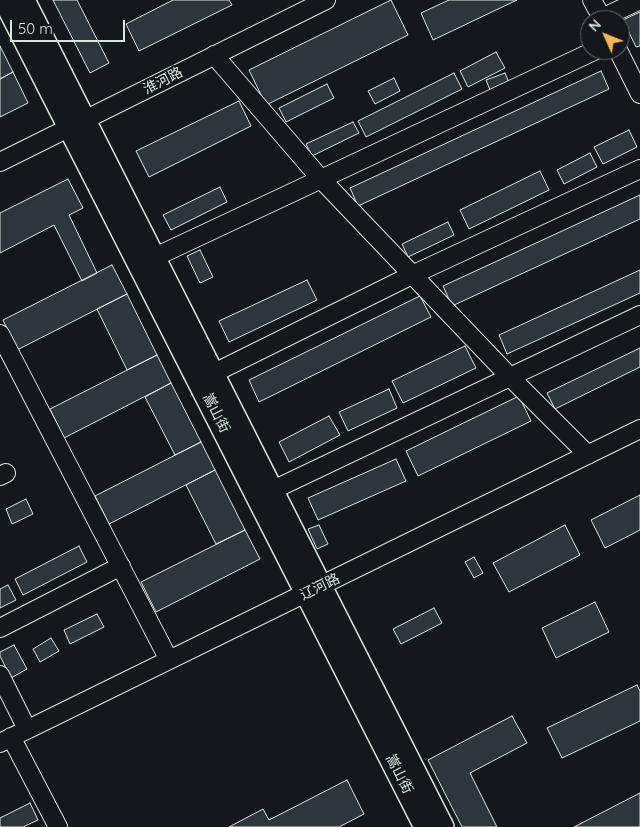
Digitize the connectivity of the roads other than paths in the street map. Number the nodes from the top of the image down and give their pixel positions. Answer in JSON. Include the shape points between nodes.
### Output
{"nodes":[{"id":1,"x":4,"y":0,"type":"edge"},
{"id":2,"x":24,"y":0,"type":"edge"},
{"id":3,"x":326,"y":0,"type":"edge"},
{"id":4,"x":640,"y":0,"type":"edge"},
{"id":5,"x":620,"y":10,"type":"edge"},
{"id":6,"x":214,"y":55,"type":"junction"},
{"id":7,"x":580,"y":57,"type":"edge"},
{"id":8,"x":623,"y":60,"type":"edge"},
{"id":9,"x":640,"y":94,"type":"edge"},
{"id":10,"x":78,"y":124,"type":"junction"},
{"id":11,"x":0,"y":162,"type":"edge"},
{"id":12,"x":640,"y":169,"type":"edge"},
{"id":13,"x":320,"y":178,"type":"junction"},
{"id":14,"x":155,"y":256,"type":"junction"},
{"id":15,"x":412,"y":275,"type":"junction"},
{"id":16,"x":640,"y":315,"type":"edge"},
{"id":17,"x":0,"y":334,"type":"edge"},
{"id":18,"x":214,"y":373,"type":"junction"},
{"id":19,"x":510,"y":377,"type":"junction"},
{"id":20,"x":640,"y":429,"type":"edge"},
{"id":21,"x":588,"y":455,"type":"junction"},
{"id":22,"x":273,"y":490,"type":"junction"},
{"id":23,"x":121,"y":566,"type":"junction"},
{"id":24,"x":314,"y":590,"type":"junction"},
{"id":25,"x":0,"y":628,"type":"edge"},
{"id":26,"x":169,"y":660,"type":"junction"},
{"id":27,"x":0,"y":675,"type":"edge"},
{"id":28,"x":27,"y":729,"type":"junction"},
{"id":29,"x":5,"y":740,"type":"edge"},
{"id":30,"x":58,"y":827,"type":"edge"},
{"id":31,"x":425,"y":827,"type":"edge"},
{"id":32,"x":443,"y":827,"type":"edge"}],
"edges":[{"from":1,"to":10,"type":"main road","name":"嵩山街"},
{"from":2,"to":10,"type":"main road","name":"嵩山街"},
{"from":3,"to":6,"type":"street","name":"淮河路"},
{"from":4,"to":5,"type":"street"},
{"from":6,"to":10,"type":"street","name":"淮河路"},
{"from":6,"to":13,"type":"street"},
{"from":7,"to":13,"type":"street"},
{"from":8,"to":9,"type":"street"},
{"from":10,"to":11,"type":"street","name":"淮河路"},
{"from":10,"to":14,"type":"main road","name":"嵩山街"},
{"from":10,"to":24,"type":"main road","name":"嵩山街"},
{"from":12,"to":15,"type":"street"},
{"from":13,"to":14,"type":"street"},
{"from":13,"to":15,"type":"street"},
{"from":14,"to":18,"type":"main road","name":"嵩山街"},
{"from":15,"to":18,"type":"street"},
{"from":15,"to":19,"type":"street"},
{"from":16,"to":19,"type":"street"},
{"from":17,"to":23,"type":"street"},
{"from":18,"to":22,"type":"main road","name":"嵩山街"},
{"from":19,"to":21,"type":"street"},
{"from":19,"to":22,"type":"street"},
{"from":20,"to":21,"type":"street","name":"辽河路"},
{"from":21,"to":24,"type":"street","name":"辽河路"},
{"from":22,"to":24,"type":"main road","name":"嵩山街"},
{"from":23,"to":25,"type":"street"},
{"from":23,"to":26,"type":"street"},
{"from":24,"to":26,"type":"street","name":"辽河路"},
{"from":24,"to":31,"type":"main road","name":"嵩山街"},
{"from":24,"to":32,"type":"main road","name":"嵩山街"},
{"from":26,"to":28,"type":"street","name":"辽河路"},
{"from":27,"to":28,"type":"street"},
{"from":28,"to":29,"type":"street","name":"辽河路"},
{"from":29,"to":30,"type":"street"}]}
